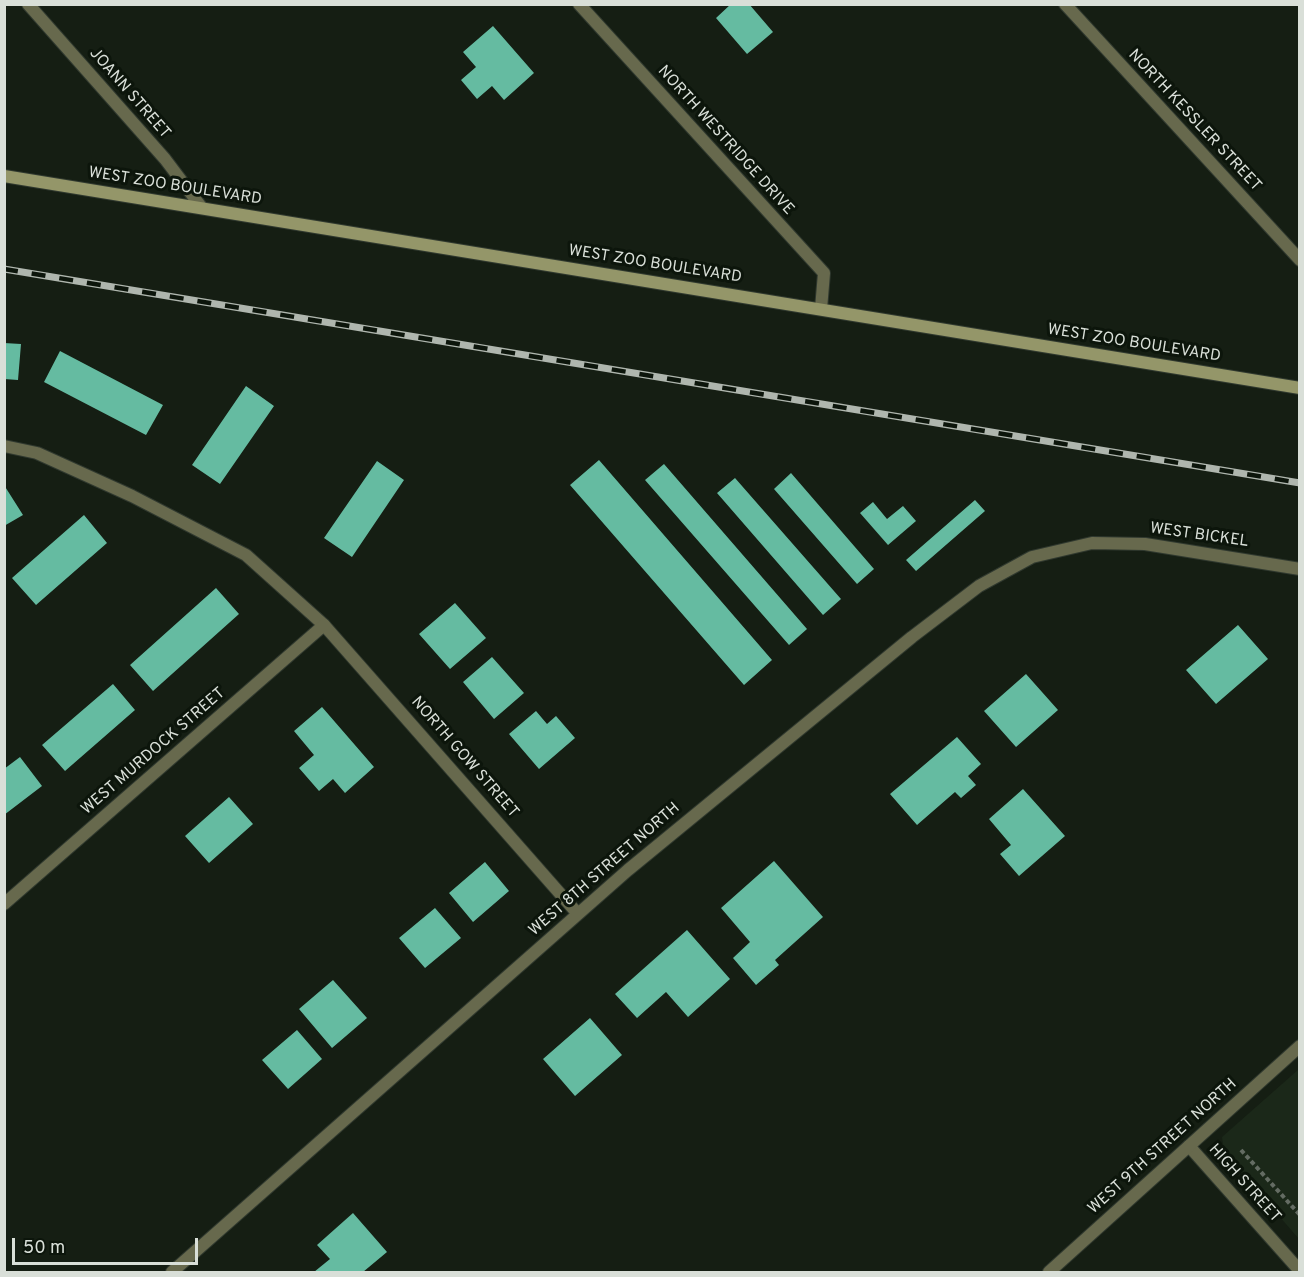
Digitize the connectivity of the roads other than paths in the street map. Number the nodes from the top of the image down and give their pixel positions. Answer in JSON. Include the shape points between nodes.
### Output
{"nodes":[{"id":1,"x":28,"y":4,"type":"edge"},
{"id":2,"x":579,"y":4,"type":"edge"},
{"id":3,"x":1065,"y":4,"type":"edge"},
{"id":4,"x":4,"y":176,"type":"edge"},
{"id":5,"x":202,"y":208,"type":"junction"},
{"id":6,"x":1298,"y":256,"type":"edge"},
{"id":7,"x":821,"y":309,"type":"junction"},
{"id":8,"x":1299,"y":388,"type":"edge"},
{"id":9,"x":4,"y":446,"type":"edge"},
{"id":10,"x":1092,"y":543,"type":"joint"},
{"id":11,"x":1299,"y":569,"type":"edge"},
{"id":12,"x":324,"y":625,"type":"junction"},
{"id":13,"x":4,"y":904,"type":"edge"},
{"id":14,"x":578,"y":914,"type":"junction"},
{"id":15,"x":1299,"y":1046,"type":"edge"},
{"id":16,"x":1189,"y":1146,"type":"junction"},
{"id":17,"x":1299,"y":1271,"type":"edge"},
{"id":18,"x":172,"y":1272,"type":"edge"},
{"id":19,"x":1049,"y":1272,"type":"edge"}],
"edges":[{"from":1,"to":5,"type":"street","name":"JOANN STREET","via":[[165,159]]},
{"from":2,"to":7,"type":"street","name":"NORTH WESTRIDGE DRIVE","via":[[824,273]]},
{"from":3,"to":6,"type":"street","name":"NORTH KESSLER STREET"},
{"from":4,"to":5,"type":"main road","name":"WEST ZOO BOULEVARD"},
{"from":5,"to":7,"type":"main road","name":"WEST ZOO BOULEVARD"},
{"from":7,"to":8,"type":"main road","name":"WEST ZOO BOULEVARD"},
{"from":9,"to":12,"type":"street","name":"NORTH GOW STREET","via":[[37,453],[132,496],[246,555]]},
{"from":10,"to":11,"type":"street","name":"WEST BICKEL","via":[[1144,544]]},
{"from":10,"to":14,"type":"street","name":"WEST 8TH STREET NORTH","via":[[1032,557],[979,586]]},
{"from":12,"to":13,"type":"street","name":"WEST MURDOCK STREET"},
{"from":12,"to":14,"type":"street","name":"NORTH GOW STREET"},
{"from":14,"to":18,"type":"street","name":"WEST 8TH STREET NORTH"},
{"from":15,"to":16,"type":"street","name":"WEST 9TH STREET NORTH"},
{"from":16,"to":17,"type":"street","name":"HIGH STREET"},
{"from":16,"to":19,"type":"street","name":"WEST 9TH STREET NORTH"}]}
